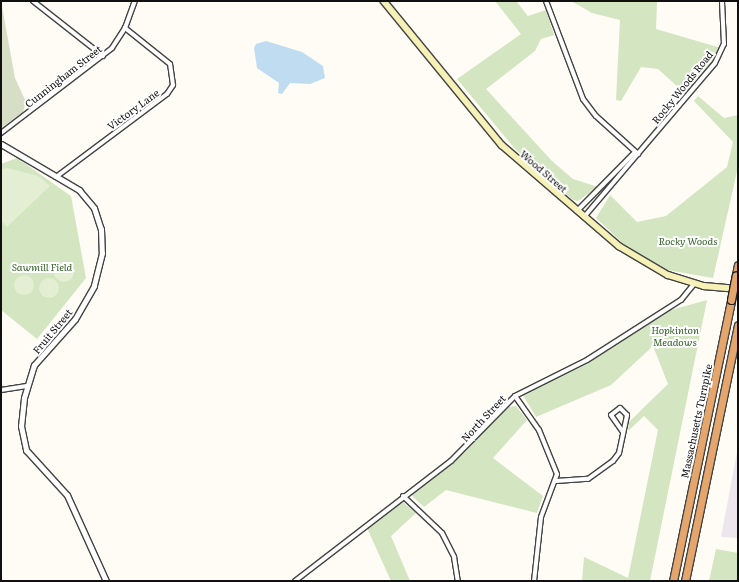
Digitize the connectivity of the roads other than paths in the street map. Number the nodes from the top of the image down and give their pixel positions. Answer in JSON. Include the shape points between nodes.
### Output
{"nodes":[{"id":1,"x":33,"y":1,"type":"edge"},
{"id":2,"x":136,"y":1,"type":"edge"},
{"id":3,"x":384,"y":1,"type":"edge"},
{"id":4,"x":546,"y":1,"type":"edge"},
{"id":5,"x":722,"y":1,"type":"edge"},
{"id":6,"x":125,"y":28,"type":"junction"},
{"id":7,"x":103,"y":56,"type":"junction"},
{"id":8,"x":1,"y":133,"type":"edge"},
{"id":9,"x":1,"y":144,"type":"edge"},
{"id":10,"x":637,"y":153,"type":"junction"},
{"id":11,"x":56,"y":177,"type":"junction"},
{"id":12,"x":577,"y":211,"type":"junction"},
{"id":13,"x":584,"y":217,"type":"junction"},
{"id":14,"x":738,"y":265,"type":"edge"},
{"id":15,"x":694,"y":284,"type":"junction"},
{"id":16,"x":738,"y":289,"type":"edge"},
{"id":17,"x":738,"y":326,"type":"edge"},
{"id":18,"x":27,"y":386,"type":"junction"},
{"id":19,"x":1,"y":390,"type":"edge"},
{"id":20,"x":514,"y":396,"type":"junction"},
{"id":21,"x":623,"y":432,"type":"junction"},
{"id":22,"x":556,"y":481,"type":"junction"},
{"id":23,"x":403,"y":496,"type":"junction"},
{"id":24,"x":106,"y":581,"type":"edge"},
{"id":25,"x":295,"y":581,"type":"edge"},
{"id":26,"x":458,"y":581,"type":"edge"},
{"id":27,"x":534,"y":581,"type":"edge"},
{"id":28,"x":673,"y":581,"type":"edge"},
{"id":29,"x":685,"y":581,"type":"edge"}],
"edges":[{"from":1,"to":7,"type":"street"},
{"from":2,"to":6,"type":"street","name":"Cunningham Street"},
{"from":3,"to":12,"type":"main road","name":"Wood Street","via":[[502,145]]},
{"from":4,"to":10,"type":"street","via":[[583,99]]},
{"from":5,"to":10,"type":"street","name":"Rocky Woods Road","via":[[725,30],[718,58]]},
{"from":6,"to":7,"type":"street","name":"Cunningham Street"},
{"from":6,"to":11,"type":"street","name":"Victory Lane","via":[[170,64],[173,85],[167,94]]},
{"from":7,"to":8,"type":"street","name":"Cunningham Street"},
{"from":9,"to":11,"type":"street","name":"Fruit Street"},
{"from":10,"to":12,"type":"street","name":"Rocky Woods Road"},
{"from":10,"to":13,"type":"street","name":"Rocky Woods Road"},
{"from":11,"to":18,"type":"street","name":"Fruit Street","via":[[79,190],[94,208],[101,229],[102,253],[87,299],[34,365]]},
{"from":12,"to":13,"type":"main road","name":"Wood Street"},
{"from":13,"to":15,"type":"main road","name":"Wood Street","via":[[642,263]]},
{"from":14,"to":28,"type":"highway","name":"Massachusetts Turnpike","bridge":true},
{"from":15,"to":16,"type":"main road","name":"Wood Street"},
{"from":15,"to":20,"type":"street","name":"North Street","via":[[681,300],[587,360]]},
{"from":17,"to":29,"type":"highway"},
{"from":18,"to":19,"type":"street"},
{"from":18,"to":24,"type":"street","name":"Fruit Street","via":[[21,426],[26,450],[67,495]]},
{"from":20,"to":22,"type":"street","via":[[539,430],[556,465]]},
{"from":20,"to":23,"type":"street","name":"North Street","via":[[470,445]]},
{"from":21,"to":21,"type":"street","via":[[627,414],[620,408],[611,415]]},
{"from":21,"to":22,"type":"street","via":[[619,453],[598,474],[576,481]]},
{"from":22,"to":27,"type":"street","via":[[541,518]]},
{"from":23,"to":25,"type":"street","name":"North Street"},
{"from":23,"to":26,"type":"street","via":[[442,533],[454,557]]}]}
